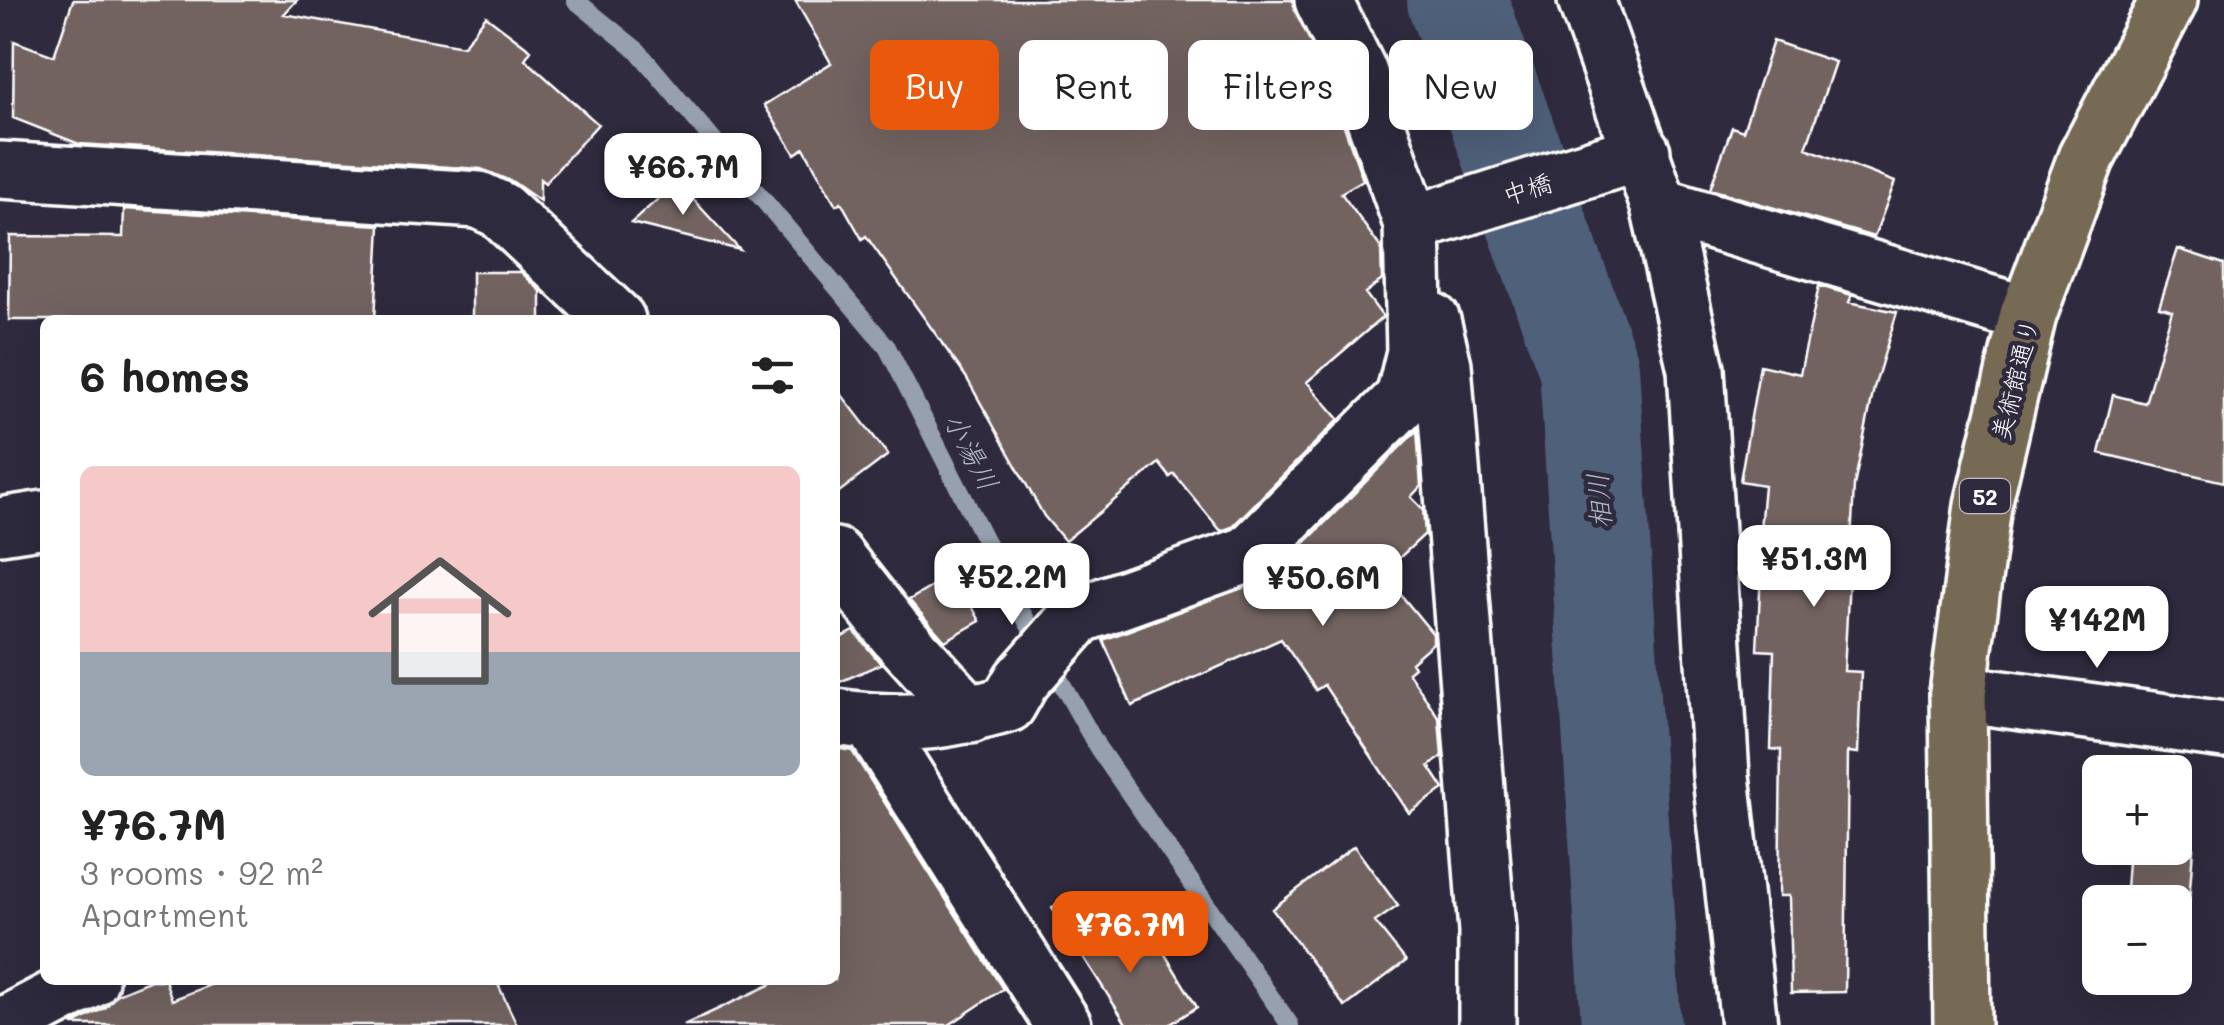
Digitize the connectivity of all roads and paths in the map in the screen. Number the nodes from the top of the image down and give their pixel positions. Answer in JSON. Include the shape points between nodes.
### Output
{"nodes":[{"id":1,"x":1323,"y":0,"type":"edge"},
{"id":2,"x":2169,"y":0,"type":"edge"},
{"id":3,"x":1606,"y":14,"type":"edge"},
{"id":4,"x":1642,"y":152,"type":"junction"},
{"id":5,"x":0,"y":170,"type":"edge"},
{"id":6,"x":1659,"y":206,"type":"junction"},
{"id":7,"x":1412,"y":234,"type":"junction"},
{"id":8,"x":613,"y":315,"type":"edge"},
{"id":9,"x":2028,"y":315,"type":"junction"},
{"id":10,"x":40,"y":520,"type":"edge"},
{"id":11,"x":0,"y":526,"type":"edge"},
{"id":12,"x":840,"y":562,"type":"edge"},
{"id":13,"x":1958,"y":693,"type":"junction"},
{"id":14,"x":970,"y":714,"type":"junction"},
{"id":15,"x":853,"y":720,"type":"edge"},
{"id":16,"x":2224,"y":730,"type":"edge"},
{"id":17,"x":80,"y":985,"type":"edge"},
{"id":18,"x":4,"y":1025,"type":"edge"},
{"id":19,"x":1064,"y":1025,"type":"edge"},
{"id":20,"x":1487,"y":1025,"type":"edge"},
{"id":21,"x":1749,"y":1025,"type":"edge"},
{"id":22,"x":1962,"y":1025,"type":"edge"}],
"edges":[{"from":1,"to":7,"type":"street","via":[[1358,70]]},
{"from":2,"to":9,"type":"highway","name":"美術館通り","number":"52","via":[[2086,158]]},
{"from":3,"to":4,"type":"street"},
{"from":4,"to":6,"type":"street"},
{"from":4,"to":7,"type":"street","name":"中橋"},
{"from":5,"to":8,"type":"street","via":[[479,200],[500,210]]},
{"from":6,"to":9,"type":"street"},
{"from":6,"to":21,"type":"street","via":[[1696,370],[1722,776]]},
{"from":7,"to":14,"type":"street","via":[[1414,352],[1404,398],[1248,554],[1079,615],[1008,704]]},
{"from":7,"to":20,"type":"street","via":[[1443,365],[1487,931]]},
{"from":9,"to":13,"type":"highway","name":"美術館通り","number":"52","via":[[1983,505]]},
{"from":10,"to":11,"type":"street"},
{"from":12,"to":14,"type":"street"},
{"from":13,"to":16,"type":"street"},
{"from":13,"to":22,"type":"highway","name":"美術館通り","number":"52"},
{"from":14,"to":15,"type":"street","via":[[948,722]]},
{"from":15,"to":19,"type":"street"},
{"from":17,"to":18,"type":"street"}]}
